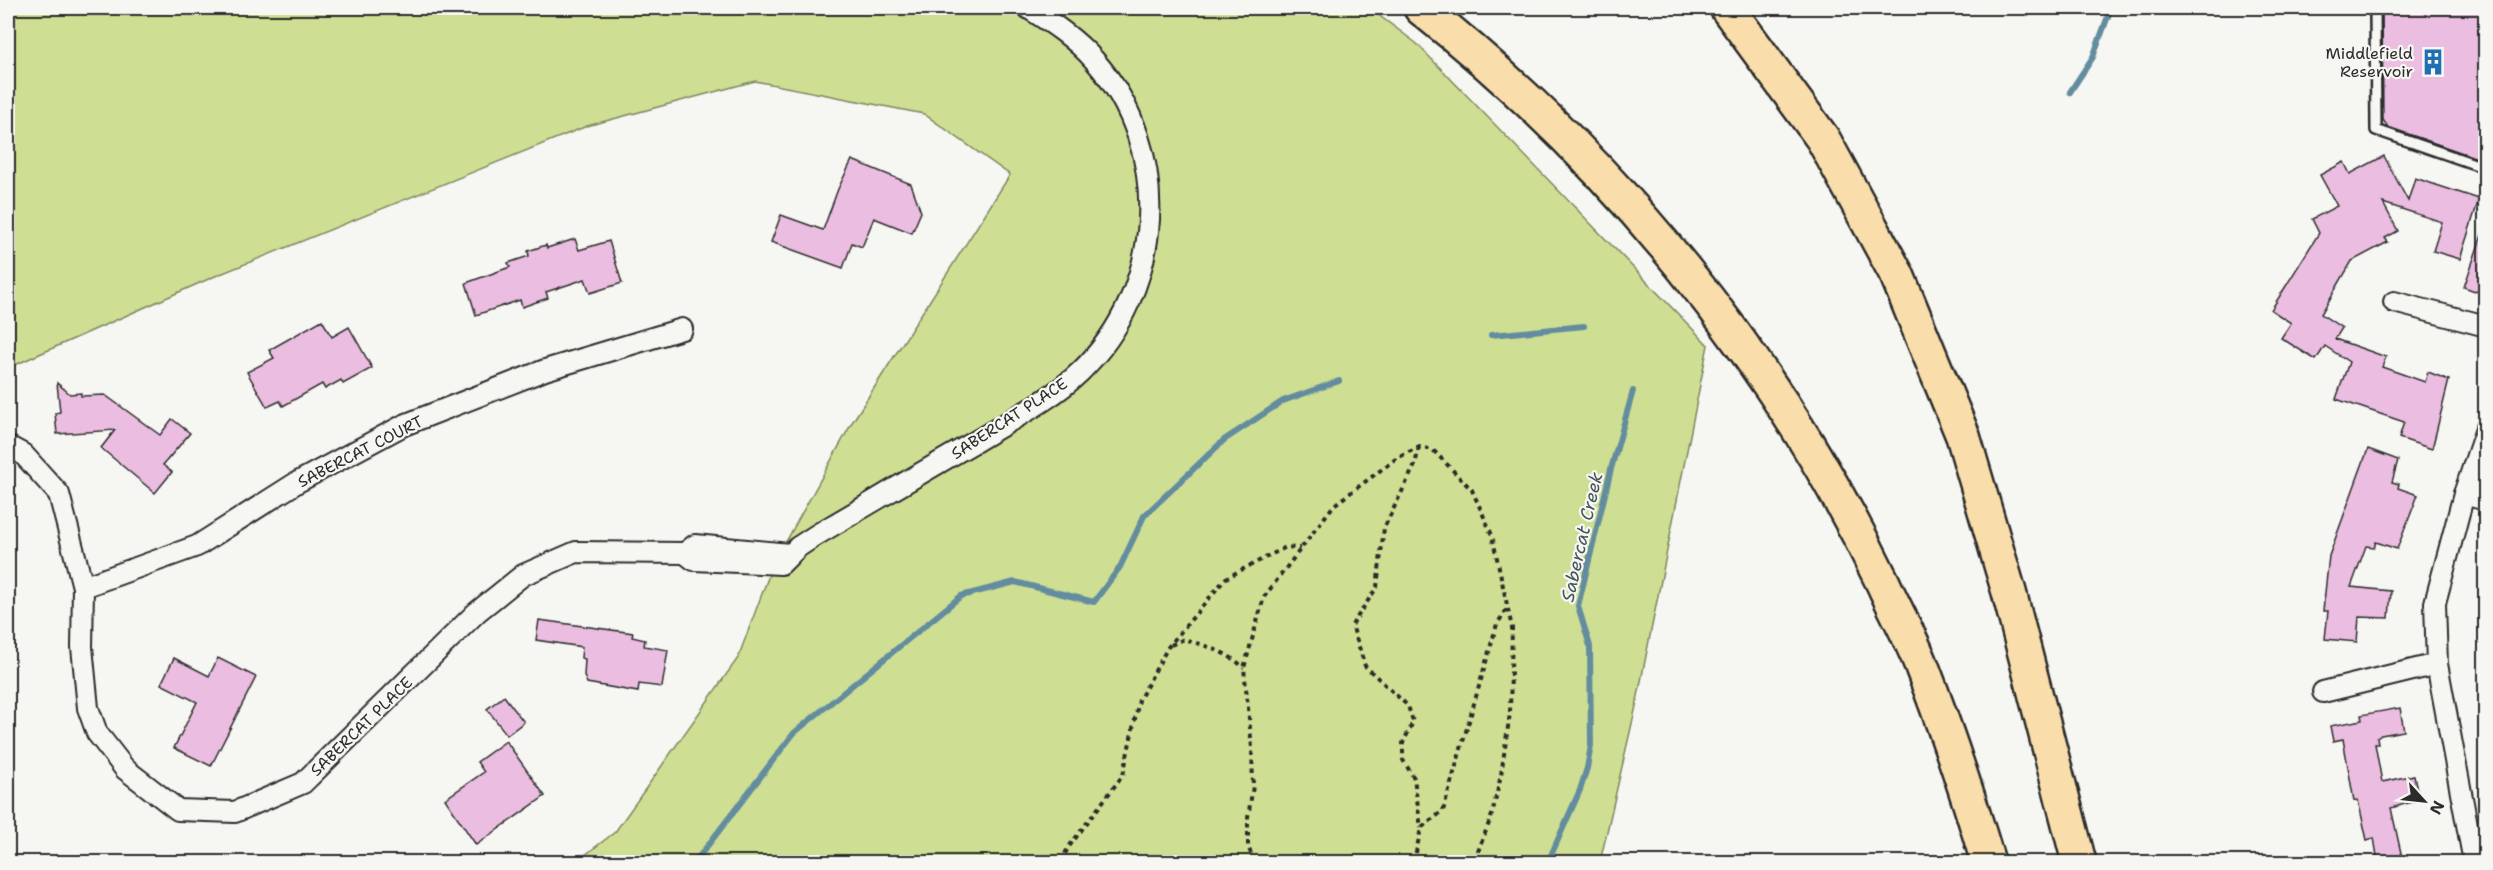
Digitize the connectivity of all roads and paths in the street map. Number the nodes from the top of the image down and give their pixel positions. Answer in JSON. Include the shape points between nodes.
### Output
{"nodes":[{"id":1,"x":1028,"y":8,"type":"edge"},
{"id":2,"x":1422,"y":8,"type":"edge"},
{"id":3,"x":1727,"y":8,"type":"edge"},
{"id":4,"x":2375,"y":8,"type":"edge"},
{"id":5,"x":2486,"y":168,"type":"edge"},
{"id":6,"x":2394,"y":302,"type":"dead end"},
{"id":7,"x":2486,"y":326,"type":"edge"},
{"id":8,"x":682,"y":329,"type":"dead end"},
{"id":9,"x":2486,"y":429,"type":"edge"},
{"id":10,"x":8,"y":446,"type":"edge"},
{"id":11,"x":1419,"y":447,"type":"junction"},
{"id":12,"x":2464,"y":494,"type":"junction"},
{"id":13,"x":2486,"y":500,"type":"edge"},
{"id":14,"x":1301,"y":548,"type":"junction"},
{"id":15,"x":83,"y":587,"type":"junction"},
{"id":16,"x":1507,"y":609,"type":"junction"},
{"id":17,"x":1168,"y":647,"type":"junction"},
{"id":18,"x":2437,"y":664,"type":"junction"},
{"id":19,"x":1244,"y":668,"type":"junction"},
{"id":20,"x":2322,"y":692,"type":"dead end"},
{"id":21,"x":1421,"y":828,"type":"junction"},
{"id":22,"x":1061,"y":862,"type":"edge"},
{"id":23,"x":1255,"y":862,"type":"edge"},
{"id":24,"x":1414,"y":862,"type":"edge"},
{"id":25,"x":1474,"y":862,"type":"edge"},
{"id":26,"x":1988,"y":862,"type":"edge"},
{"id":27,"x":2079,"y":862,"type":"edge"},
{"id":28,"x":2474,"y":862,"type":"edge"}],
"edges":[{"from":1,"to":15,"type":"street","name":"SABERCAT PLACE","via":[[1062,30],[1095,61],[1122,97],[1140,137],[1150,188],[1148,237],[1137,287],[1115,332],[1079,373],[1034,406],[818,534],[786,559],[695,545],[685,553],[576,552],[522,575],[477,612],[303,783],[235,812],[178,810],[125,769],[97,733],[88,708],[82,647]]},
{"from":2,"to":26,"type":"highway","via":[[1551,120],[1638,212],[1721,317],[1799,428],[1864,544],[1920,661],[1966,787]]},
{"from":3,"to":27,"type":"highway","via":[[1822,139],[1897,274],[1963,436],[2009,592]]},
{"from":4,"to":5,"type":"lane","via":[[2376,130]]},
{"from":6,"to":7,"type":"street"},
{"from":8,"to":15,"type":"street","name":"SABERCAT COURT","via":[[545,370],[404,425],[296,483],[197,546]]},
{"from":9,"to":12,"type":"street"},
{"from":10,"to":15,"type":"street","name":"SABERCAT PLACE","via":[[24,454],[59,494]]},
{"from":11,"to":14,"type":"path","via":[[1396,458],[1334,505]]},
{"from":11,"to":16,"type":"path","via":[[1433,450],[1472,490],[1492,535]]},
{"from":11,"to":21,"type":"path","via":[[1415,465],[1384,528],[1377,587],[1352,625],[1365,666],[1408,706],[1413,722],[1403,742],[1403,760],[1414,778]]},
{"from":12,"to":13,"type":"street"},
{"from":12,"to":18,"type":"street","via":[[2435,603]]},
{"from":14,"to":17,"type":"path","via":[[1286,547],[1226,578]]},
{"from":14,"to":19,"type":"path","via":[[1264,597]]},
{"from":16,"to":21,"type":"path","via":[[1497,624],[1443,811]]},
{"from":16,"to":25,"type":"path","via":[[1513,651],[1510,713],[1492,815]]},
{"from":17,"to":19,"type":"path","via":[[1184,639],[1215,649]]},
{"from":17,"to":22,"type":"path","via":[[1139,700],[1123,775]]},
{"from":18,"to":20,"type":"street"},
{"from":18,"to":28,"type":"street"},
{"from":19,"to":23,"type":"path","via":[[1253,777],[1248,847]]},
{"from":21,"to":24,"type":"path"}]}
